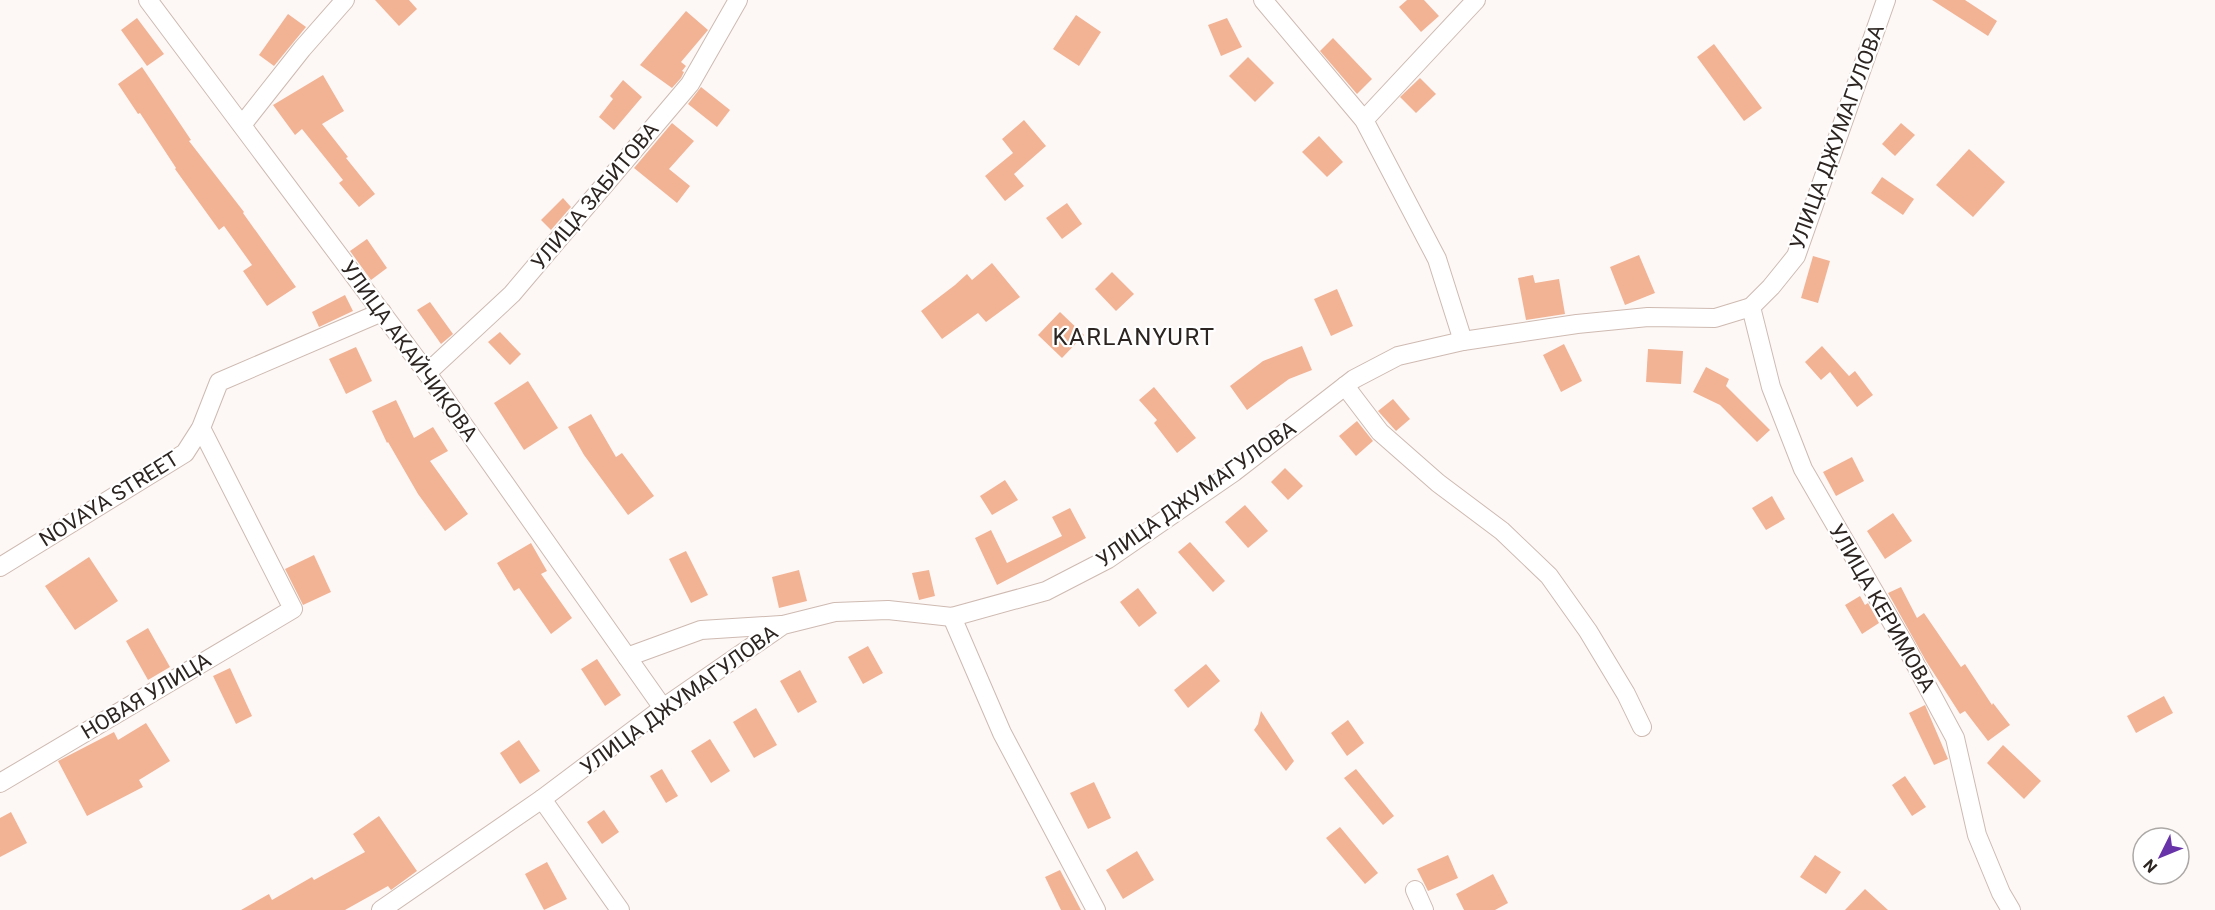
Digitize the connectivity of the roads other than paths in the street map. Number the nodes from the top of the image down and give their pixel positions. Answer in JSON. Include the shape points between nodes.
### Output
{"nodes":[{"id":1,"x":148,"y":0,"type":"edge"},
{"id":2,"x":345,"y":0,"type":"edge"},
{"id":3,"x":738,"y":0,"type":"edge"},
{"id":4,"x":1263,"y":0,"type":"edge"},
{"id":5,"x":1476,"y":0,"type":"edge"},
{"id":6,"x":1886,"y":0,"type":"edge"},
{"id":7,"x":1364,"y":120,"type":"junction"},
{"id":8,"x":242,"y":125,"type":"junction"},
{"id":9,"x":1750,"y":307,"type":"junction"},
{"id":10,"x":382,"y":312,"type":"junction"},
{"id":11,"x":1462,"y":341,"type":"junction"},
{"id":12,"x":427,"y":373,"type":"junction"},
{"id":13,"x":1345,"y":386,"type":"junction"},
{"id":14,"x":201,"y":428,"type":"junction"},
{"id":15,"x":0,"y":567,"type":"edge"},
{"id":16,"x":952,"y":617,"type":"junction"},
{"id":17,"x":783,"y":625,"type":"junction"},
{"id":18,"x":627,"y":657,"type":"junction"},
{"id":19,"x":663,"y":708,"type":"junction"},
{"id":20,"x":1642,"y":727,"type":"dead end"},
{"id":21,"x":0,"y":783,"type":"edge"},
{"id":22,"x":542,"y":799,"type":"junction"},
{"id":23,"x":1415,"y":890,"type":"dead end"},
{"id":24,"x":381,"y":910,"type":"edge"},
{"id":25,"x":620,"y":910,"type":"edge"},
{"id":26,"x":1096,"y":910,"type":"edge"},
{"id":27,"x":1424,"y":910,"type":"edge"},
{"id":28,"x":2011,"y":910,"type":"edge"}],
"edges":[{"from":1,"to":8,"type":"street","name":"УЛИЦА АКАЙЧИКОВА"},
{"from":2,"to":8,"type":"street"},
{"from":3,"to":12,"type":"street","name":"УЛИЦА ЗАБИТОВА","via":[[690,84],[512,294]]},
{"from":4,"to":7,"type":"street"},
{"from":5,"to":7,"type":"street"},
{"from":6,"to":9,"type":"street","name":"УЛИЦА ДЖУМАГУЛОВА","via":[[1796,256]]},
{"from":7,"to":11,"type":"street","via":[[1437,258]]},
{"from":8,"to":10,"type":"street","name":"УЛИЦА АКАЙЧИКОВА"},
{"from":9,"to":11,"type":"street","name":"УЛИЦА ДЖУМАГУЛОВА","via":[[1715,318],[1648,317]]},
{"from":9,"to":28,"type":"street","name":"УЛИЦА КЕРИМОВА","via":[[1771,387],[1803,469],[1955,738],[1977,835]]},
{"from":10,"to":12,"type":"street","name":"УЛИЦА АКАЙЧИКОВА"},
{"from":10,"to":14,"type":"street","name":"NOVAYA STREET","via":[[219,382]]},
{"from":11,"to":13,"type":"street","name":"УЛИЦА ДЖУМАГУЛОВА","via":[[1398,356]]},
{"from":12,"to":18,"type":"street","name":"УЛИЦА АКАЙЧИКОВА"},
{"from":13,"to":16,"type":"street","name":"УЛИЦА ДЖУМАГУЛОВА","via":[[1234,472],[1108,559],[1046,591]]},
{"from":13,"to":20,"type":"street","via":[[1380,432],[1438,483],[1502,531],[1549,576],[1588,631]]},
{"from":14,"to":15,"type":"street","name":"NOVAYA STREET","via":[[185,453]]},
{"from":14,"to":21,"type":"street","name":"НОВАЯ УЛИЦА","via":[[293,609]]},
{"from":16,"to":17,"type":"street","name":"УЛИЦА ДЖУМАГУЛОВА","via":[[888,610],[835,612]]},
{"from":16,"to":26,"type":"street","via":[[1002,733]]},
{"from":17,"to":18,"type":"street","via":[[701,630]]},
{"from":17,"to":19,"type":"street","name":"УЛИЦА ДЖУМАГУЛОВА"},
{"from":18,"to":19,"type":"street","name":"УЛИЦА АКАЙЧИКОВА"},
{"from":19,"to":22,"type":"street","name":"УЛИЦА ДЖУМАГУЛОВА"},
{"from":22,"to":24,"type":"street","name":"УЛИЦА ДЖУМАГУЛОВА"},
{"from":22,"to":25,"type":"street"},
{"from":23,"to":27,"type":"street"}]}
